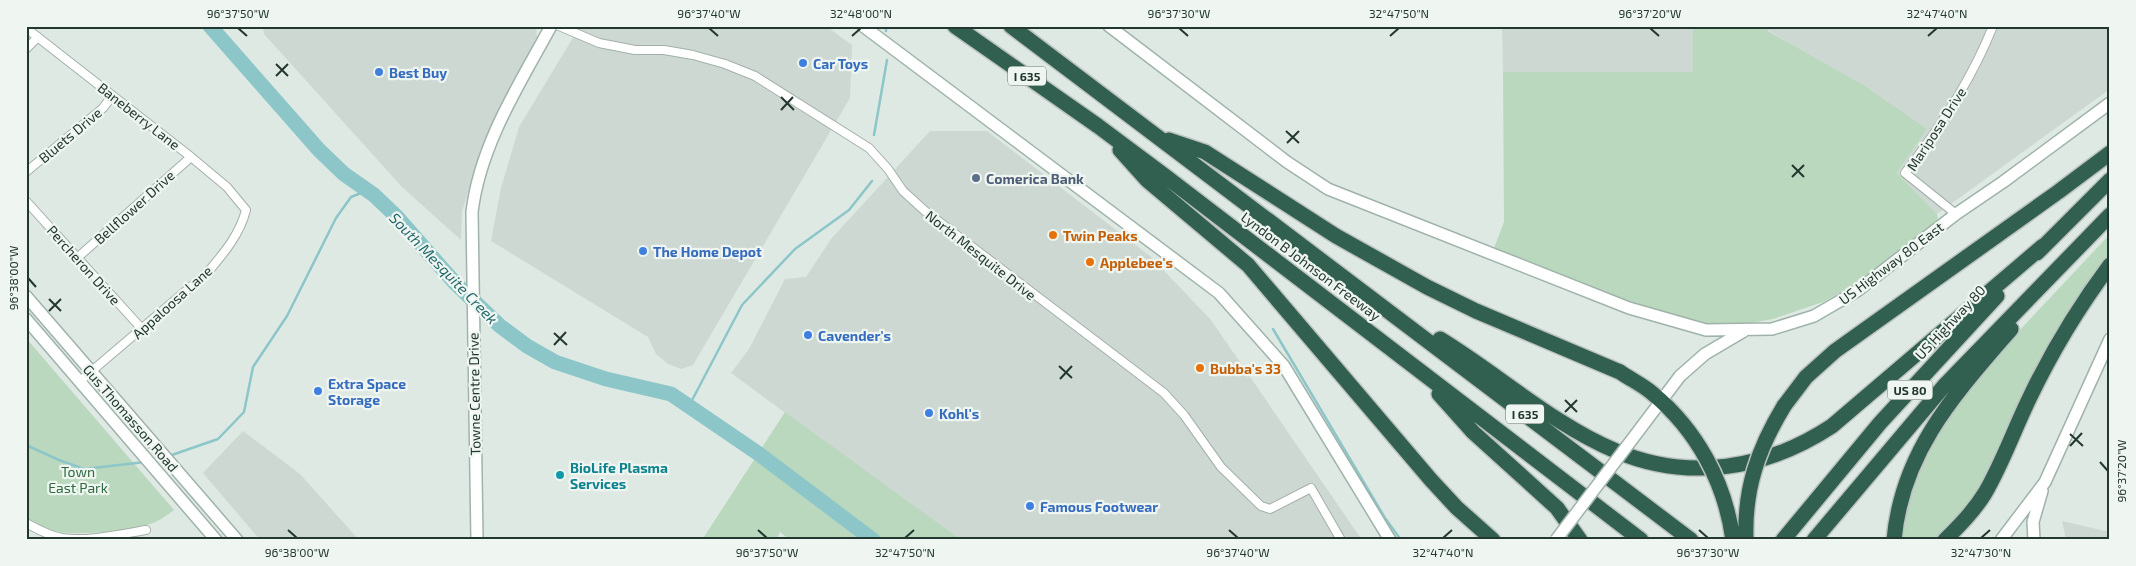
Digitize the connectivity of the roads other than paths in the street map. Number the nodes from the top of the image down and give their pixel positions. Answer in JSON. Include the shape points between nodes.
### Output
{"nodes":[{"id":1,"x":551,"y":26,"type":"edge"},
{"id":2,"x":559,"y":26,"type":"edge"},
{"id":3,"x":864,"y":26,"type":"edge"},
{"id":4,"x":955,"y":26,"type":"edge"},
{"id":5,"x":1011,"y":26,"type":"edge"},
{"id":6,"x":1108,"y":26,"type":"edge"},
{"id":7,"x":1993,"y":26,"type":"edge"},
{"id":8,"x":26,"y":28,"type":"edge"},
{"id":9,"x":38,"y":37,"type":"junction"},
{"id":10,"x":26,"y":50,"type":"edge"},
{"id":11,"x":112,"y":96,"type":"junction"},
{"id":12,"x":2110,"y":103,"type":"edge"},
{"id":13,"x":1098,"y":126,"type":"junction"},
{"id":14,"x":1157,"y":137,"type":"junction"},
{"id":15,"x":2110,"y":153,"type":"edge"},
{"id":16,"x":191,"y":157,"type":"junction"},
{"id":17,"x":26,"y":172,"type":"edge"},
{"id":18,"x":2110,"y":180,"type":"edge"},
{"id":19,"x":26,"y":201,"type":"edge"},
{"id":20,"x":246,"y":210,"type":"joint"},
{"id":21,"x":1956,"y":214,"type":"junction"},
{"id":22,"x":2110,"y":215,"type":"edge"},
{"id":23,"x":2043,"y":246,"type":"junction"},
{"id":24,"x":77,"y":258,"type":"junction"},
{"id":25,"x":2110,"y":265,"type":"edge"},
{"id":26,"x":2050,"y":276,"type":"junction"},
{"id":27,"x":2110,"y":276,"type":"edge"},
{"id":28,"x":1358,"y":288,"type":"junction"},
{"id":29,"x":26,"y":296,"type":"edge"},
{"id":30,"x":26,"y":319,"type":"edge"},
{"id":31,"x":2074,"y":321,"type":"junction"},
{"id":32,"x":142,"y":329,"type":"junction"},
{"id":33,"x":1746,"y":330,"type":"junction"},
{"id":34,"x":2110,"y":339,"type":"edge"},
{"id":35,"x":1413,"y":365,"type":"junction"},
{"id":36,"x":92,"y":373,"type":"junction"},
{"id":37,"x":80,"y":381,"type":"junction"},
{"id":38,"x":2044,"y":482,"type":"junction"},
{"id":39,"x":26,"y":523,"type":"edge"},
{"id":40,"x":146,"y":530,"type":"dead end"},
{"id":41,"x":90,"y":539,"type":"edge"},
{"id":42,"x":216,"y":540,"type":"edge"},
{"id":43,"x":237,"y":540,"type":"edge"},
{"id":44,"x":477,"y":540,"type":"edge"},
{"id":45,"x":1342,"y":540,"type":"edge"},
{"id":46,"x":1390,"y":540,"type":"edge"},
{"id":47,"x":1493,"y":540,"type":"edge"},
{"id":48,"x":1556,"y":540,"type":"edge"},
{"id":49,"x":1580,"y":540,"type":"edge"},
{"id":50,"x":1641,"y":540,"type":"edge"},
{"id":51,"x":1691,"y":540,"type":"edge"},
{"id":52,"x":1733,"y":540,"type":"edge"},
{"id":53,"x":1746,"y":540,"type":"edge"},
{"id":54,"x":1783,"y":540,"type":"edge"},
{"id":55,"x":1814,"y":540,"type":"edge"},
{"id":56,"x":1894,"y":540,"type":"edge"},
{"id":57,"x":1945,"y":540,"type":"edge"},
{"id":58,"x":2000,"y":540,"type":"edge"},
{"id":59,"x":2034,"y":540,"type":"edge"}],
"edges":[{"from":1,"to":44,"type":"main road","name":"Towne Centre Drive","via":[[497,128],[474,198],[473,372]]},
{"from":2,"to":45,"type":"street","name":"North Mesquite Drive","via":[[599,43],[693,55],[756,76],[869,148],[903,191],[931,217],[1164,393],[1221,467],[1261,506],[1270,509],[1311,488]]},
{"from":3,"to":46,"type":"main road","via":[[1220,293],[1284,366]]},
{"from":4,"to":13,"type":"highway","name":"Lyndon B Johnson Freeway","number":"I 635"},
{"from":5,"to":14,"type":"highway","name":"Lyndon B Johnson Freeway","number":"I 635"},
{"from":6,"to":33,"type":"main road","via":[[1287,162],[1328,189],[1629,308],[1706,330]]},
{"from":7,"to":21,"type":"street","name":"Mariposa Drive","via":[[1984,50],[1959,95],[1905,173]]},
{"from":8,"to":9,"type":"street","name":"Baneberry Lane"},
{"from":9,"to":10,"type":"street"},
{"from":9,"to":11,"type":"street","name":"Baneberry Lane"},
{"from":11,"to":16,"type":"street","name":"Baneberry Lane"},
{"from":11,"to":17,"type":"street","name":"Bluets Drive","via":[[103,108]]},
{"from":12,"to":21,"type":"main road","name":"US Highway 80 East"},
{"from":13,"to":35,"type":"highway","name":"Lyndon B Johnson Freeway","number":"I 635"},
{"from":13,"to":47,"type":"highway","via":[[1147,180],[1248,265],[1444,494]]},
{"from":14,"to":28,"type":"highway","name":"Lyndon B Johnson Freeway","number":"I 635"},
{"from":14,"to":52,"type":"highway","bridge":true,"via":[[1205,152],[1336,236],[1427,287],[1620,372],[1652,392],[1688,429],[1709,462],[1723,492]]},
{"from":15,"to":53,"type":"highway","bridge":true,"via":[[1835,351],[1806,377],[1784,406],[1761,449],[1750,483]]},
{"from":16,"to":20,"type":"street","name":"Baneberry Lane","via":[[227,188]]},
{"from":16,"to":24,"type":"street","name":"Bellflower Drive"},
{"from":18,"to":23,"type":"highway","name":"US Highway 80","number":"US 80"},
{"from":19,"to":24,"type":"street","name":"Percheron Drive"},
{"from":20,"to":32,"type":"street","name":"Appaloosa Lane","via":[[243,222],[225,252],[208,272]]},
{"from":21,"to":33,"type":"main road","name":"US Highway 80 East","via":[[1834,306],[1793,324]]},
{"from":22,"to":26,"type":"highway","number":"US 80"},
{"from":23,"to":28,"type":"highway","via":[[1832,426],[1776,456],[1726,467],[1675,466],[1615,451],[1571,427]]},
{"from":23,"to":54,"type":"highway","name":"US Highway 80","number":"US 80","via":[[1909,390]]},
{"from":24,"to":32,"type":"street","name":"Percheron Drive"},
{"from":25,"to":31,"type":"highway"},
{"from":26,"to":55,"type":"highway","number":"US 80","via":[[1944,386]]},
{"from":26,"to":56,"type":"highway","via":[[2034,302],[1925,438],[1904,486]]},
{"from":27,"to":31,"type":"highway"},
{"from":28,"to":51,"type":"highway","name":"Lyndon B Johnson Freeway","number":"I 635"},
{"from":29,"to":36,"type":"main road","name":"Gus Thomasson Road"},
{"from":30,"to":37,"type":"main road","name":"Gus Thomasson Road"},
{"from":31,"to":57,"type":"highway","via":[[2029,398],[1984,493],[1967,518]]},
{"from":32,"to":36,"type":"street","name":"Appaloosa Lane"},
{"from":33,"to":48,"type":"main road","name":"US Highway 80 East","bridge":true,"via":[[1705,354],[1680,376]]},
{"from":34,"to":38,"type":"main road"},
{"from":35,"to":49,"type":"highway","via":[[1473,432],[1557,508]]},
{"from":35,"to":50,"type":"highway","name":"Lyndon B Johnson Freeway","number":"I 635"},
{"from":36,"to":37,"type":"street","name":"Appaloosa Lane"},
{"from":36,"to":43,"type":"main road","name":"Gus Thomasson Road"},
{"from":37,"to":42,"type":"main road","name":"Gus Thomasson Road"},
{"from":38,"to":58,"type":"main road"},
{"from":38,"to":59,"type":"main road","via":[[2033,522]]},
{"from":39,"to":41,"type":"street","via":[[62,538]]},
{"from":40,"to":41,"type":"street"}]}
